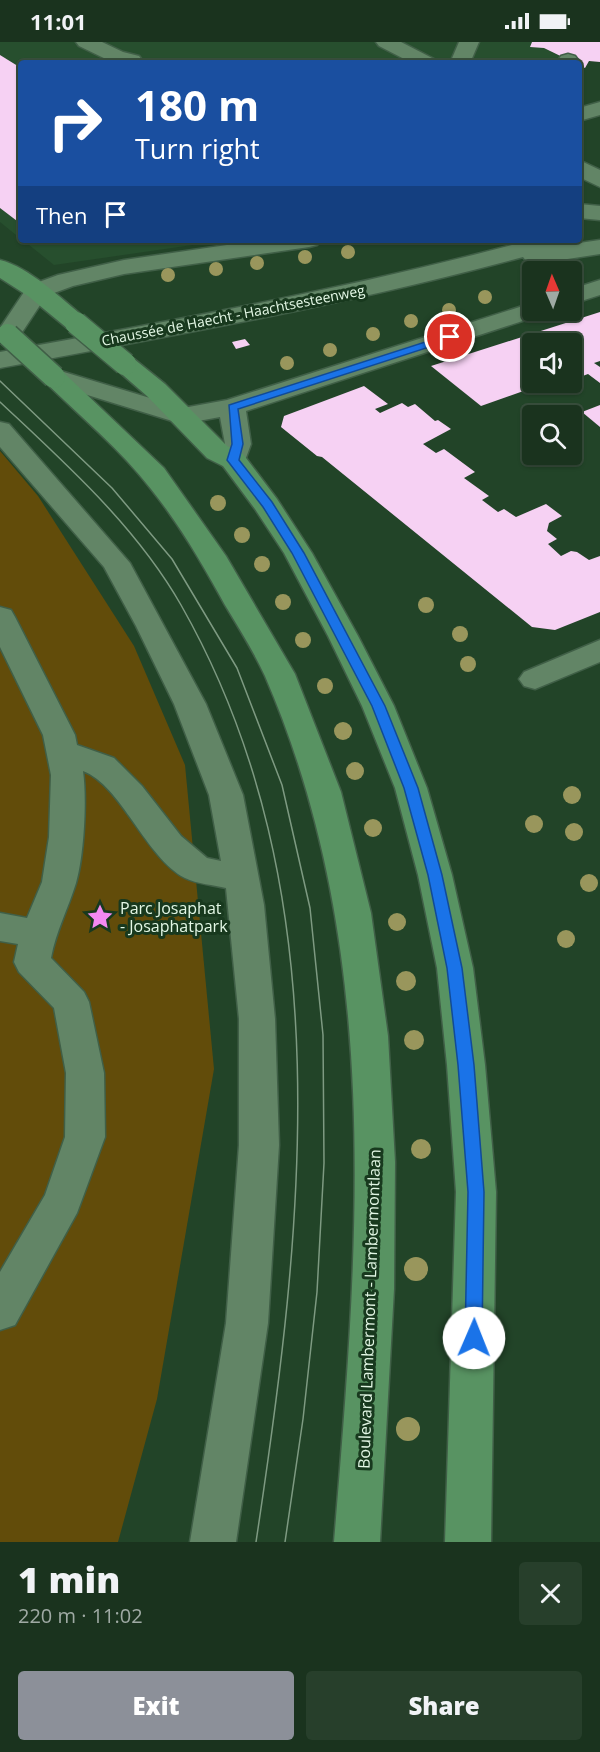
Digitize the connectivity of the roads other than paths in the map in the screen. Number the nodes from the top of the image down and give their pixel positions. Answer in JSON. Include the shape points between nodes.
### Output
{"nodes":[{"id":1,"x":86,"y":42,"type":"edge"},
{"id":2,"x":386,"y":42,"type":"edge"},
{"id":3,"x":132,"y":60,"type":"dead end"},
{"id":4,"x":421,"y":60,"type":"edge"},
{"id":5,"x":600,"y":108,"type":"edge"},
{"id":6,"x":582,"y":114,"type":"edge"},
{"id":7,"x":582,"y":169,"type":"edge"},
{"id":8,"x":600,"y":180,"type":"edge"},
{"id":9,"x":582,"y":210,"type":"edge"},
{"id":10,"x":600,"y":213,"type":"edge"},
{"id":11,"x":600,"y":229,"type":"edge"},
{"id":12,"x":582,"y":235,"type":"edge"},
{"id":13,"x":548,"y":243,"type":"edge"},
{"id":14,"x":256,"y":244,"type":"edge"},
{"id":15,"x":600,"y":247,"type":"edge"},
{"id":16,"x":0,"y":267,"type":"edge"},
{"id":17,"x":465,"y":267,"type":"junction"},
{"id":18,"x":600,"y":287,"type":"edge"},
{"id":19,"x":37,"y":291,"type":"junction"},
{"id":20,"x":582,"y":293,"type":"edge"},
{"id":21,"x":522,"y":313,"type":"edge"},
{"id":22,"x":4,"y":332,"type":"edge"},
{"id":23,"x":0,"y":360,"type":"edge"},
{"id":24,"x":54,"y":377,"type":"junction"},
{"id":25,"x":232,"y":407,"type":"junction"},
{"id":26,"x":182,"y":416,"type":"junction"},
{"id":27,"x":0,"y":430,"type":"edge"},
{"id":28,"x":233,"y":460,"type":"junction"},
{"id":29,"x":0,"y":617,"type":"edge"},
{"id":30,"x":600,"y":650,"type":"edge"},
{"id":31,"x":535,"y":679,"type":"dead end"},
{"id":32,"x":62,"y":752,"type":"junction"},
{"id":33,"x":242,"y":878,"type":"junction"},
{"id":34,"x":0,"y":927,"type":"edge"},
{"id":35,"x":38,"y":933,"type":"junction"},
{"id":36,"x":0,"y":1311,"type":"edge"},
{"id":37,"x":213,"y":1542,"type":"edge"},
{"id":38,"x":357,"y":1542,"type":"edge"},
{"id":39,"x":468,"y":1542,"type":"edge"}],
"edges":[{"from":1,"to":3,"type":"street"},
{"from":2,"to":4,"type":"street"},
{"from":5,"to":6,"type":"street"},
{"from":7,"to":8,"type":"street"},
{"from":9,"to":10,"type":"street"},
{"from":11,"to":12,"type":"street"},
{"from":13,"to":17,"type":"street","name":"Chaussée de Haecht - Haachtsesteenweg"},
{"from":14,"to":19,"type":"street","via":[[90,273]]},
{"from":15,"to":17,"type":"street","name":"Chaussée de Haecht - Haachtsesteenweg"},
{"from":16,"to":19,"type":"main road"},
{"from":17,"to":23,"type":"street","name":"Chaussée de Haecht - Haachtsesteenweg","via":[[230,318]]},
{"from":18,"to":20,"type":"street"},
{"from":19,"to":22,"type":"street"},
{"from":19,"to":26,"type":"main road","bridge":true},
{"from":21,"to":25,"type":"street"},
{"from":22,"to":24,"type":"main road","name":"Boulevard Lambermont - Lambermontlaan","bridge":true},
{"from":24,"to":26,"type":"street"},
{"from":24,"to":38,"type":"main road","name":"Boulevard Lambermont - Lambermontlaan","via":[[154,475],[233,587],[285,685],[334,818],[350,887],[374,1082],[377,1187]]},
{"from":25,"to":26,"type":"street"},
{"from":25,"to":28,"type":"street","via":[[238,444]]},
{"from":26,"to":28,"type":"main road","via":[[217,452]]},
{"from":27,"to":33,"type":"street","via":[[116,564],[151,626],[190,704],[226,795]]},
{"from":28,"to":39,"type":"main road","via":[[298,553],[378,706],[411,788],[435,875],[455,968],[476,1192]]},
{"from":29,"to":32,"type":"street","via":[[59,735]]},
{"from":30,"to":31,"type":"street"},
{"from":32,"to":33,"type":"street","via":[[102,766],[169,844],[197,869]]},
{"from":32,"to":35,"type":"street","via":[[67,775],[66,837],[59,882]]},
{"from":33,"to":37,"type":"street","via":[[257,1019],[259,1145],[247,1323]]},
{"from":34,"to":35,"type":"street"},
{"from":35,"to":36,"type":"street","via":[[32,962],[71,1002],[85,1072],[85,1137],[63,1202]]}]}
